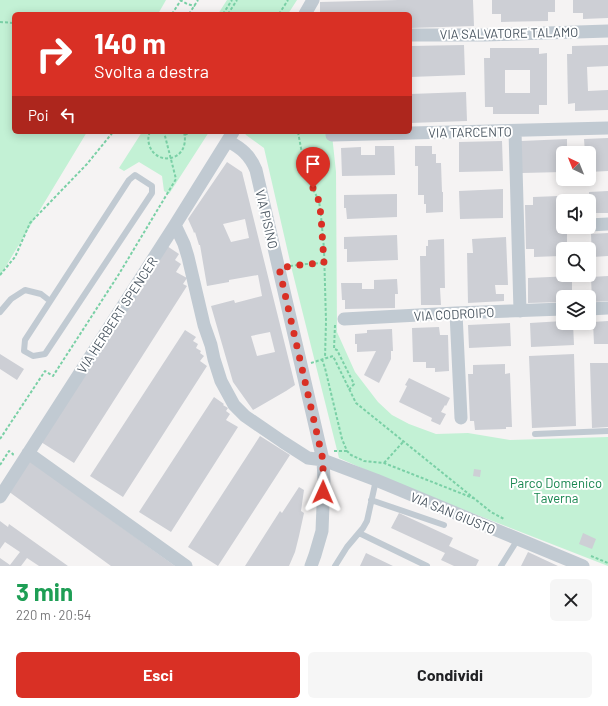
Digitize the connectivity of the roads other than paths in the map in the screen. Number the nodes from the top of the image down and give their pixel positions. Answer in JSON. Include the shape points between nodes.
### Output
{"nodes":[{"id":1,"x":313,"y":0,"type":"edge"},
{"id":2,"x":306,"y":12,"type":"edge"},
{"id":3,"x":608,"y":31,"type":"edge"},
{"id":4,"x":412,"y":36,"type":"edge"},
{"id":5,"x":608,"y":128,"type":"edge"},
{"id":6,"x":515,"y":131,"type":"junction"},
{"id":7,"x":412,"y":133,"type":"edge"},
{"id":8,"x":378,"y":134,"type":"edge"},
{"id":9,"x":332,"y":135,"type":"dead end"},
{"id":10,"x":231,"y":136,"type":"edge"},
{"id":11,"x":608,"y":224,"type":"edge"},
{"id":12,"x":175,"y":225,"type":"junction"},
{"id":13,"x":596,"y":225,"type":"edge"},
{"id":14,"x":50,"y":301,"type":"junction"},
{"id":15,"x":596,"y":308,"type":"edge"},
{"id":16,"x":608,"y":308,"type":"edge"},
{"id":17,"x":556,"y":310,"type":"edge"},
{"id":18,"x":520,"y":311,"type":"junction"},
{"id":19,"x":0,"y":312,"type":"edge"},
{"id":20,"x":456,"y":313,"type":"junction"},
{"id":21,"x":339,"y":320,"type":"road end"},
{"id":22,"x":462,"y":418,"type":"dead end"},
{"id":23,"x":608,"y":431,"type":"edge"},
{"id":24,"x":535,"y":434,"type":"dead end"},
{"id":25,"x":28,"y":454,"type":"junction"},
{"id":26,"x":323,"y":460,"type":"junction"},
{"id":27,"x":376,"y":480,"type":"junction"},
{"id":28,"x":0,"y":497,"type":"edge"},
{"id":29,"x":371,"y":500,"type":"junction"},
{"id":30,"x":444,"y":525,"type":"dead end"},
{"id":31,"x":359,"y":533,"type":"junction"},
{"id":32,"x":518,"y":539,"type":"junction"},
{"id":33,"x":586,"y":561,"type":"edge"},
{"id":34,"x":186,"y":566,"type":"edge"},
{"id":35,"x":311,"y":566,"type":"edge"},
{"id":36,"x":335,"y":566,"type":"edge"},
{"id":37,"x":427,"y":566,"type":"edge"},
{"id":38,"x":500,"y":566,"type":"edge"}],
"edges":[{"from":1,"to":2,"type":"street"},
{"from":3,"to":4,"type":"street","name":"VIA SALVATORE TALAMO"},
{"from":5,"to":6,"type":"street","name":"VIA TARCENTO"},
{"from":6,"to":7,"type":"street","name":"VIA TARCENTO"},
{"from":6,"to":18,"type":"street"},
{"from":8,"to":9,"type":"street","name":"VIA TARCENTO"},
{"from":10,"to":12,"type":"street","name":"VIA HERBERT SPENCER"},
{"from":10,"to":26,"type":"street","name":"VIA PISINO","via":[[254,166]]},
{"from":11,"to":13,"type":"street"},
{"from":12,"to":25,"type":"street","name":"VIA HERBERT SPENCER"},
{"from":12,"to":26,"type":"street","name":"VIA SAN GIUSTO","via":[[188,257],[218,375],[234,405],[245,416],[301,454],[308,458]]},
{"from":14,"to":14,"type":"lane","via":[[25,340],[24,351],[33,356],[45,354],[152,193],[152,186],[135,175],[129,180]]},
{"from":14,"to":19,"type":"lane","via":[[41,294],[25,290],[11,299]]},
{"from":15,"to":16,"type":"street"},
{"from":17,"to":18,"type":"street","name":"VIA CODROIPO"},
{"from":18,"to":20,"type":"street","name":"VIA CODROIPO"},
{"from":20,"to":21,"type":"street","name":"VIA CODROIPO"},
{"from":20,"to":22,"type":"street"},
{"from":23,"to":24,"type":"lane"},
{"from":25,"to":28,"type":"street","name":"VIA HERBERT SPENCER"},
{"from":25,"to":34,"type":"street"},
{"from":26,"to":27,"type":"street","name":"VIA SAN GIUSTO"},
{"from":26,"to":35,"type":"street","name":"VIA PISINO","via":[[322,531]]},
{"from":27,"to":29,"type":"lane"},
{"from":27,"to":32,"type":"street","name":"VIA SAN GIUSTO"},
{"from":29,"to":30,"type":"lane"},
{"from":29,"to":31,"type":"lane","via":[[368,519]]},
{"from":31,"to":36,"type":"lane"},
{"from":31,"to":37,"type":"lane"},
{"from":32,"to":33,"type":"street","name":"VIA SAN GIUSTO"},
{"from":32,"to":38,"type":"lane"}]}
